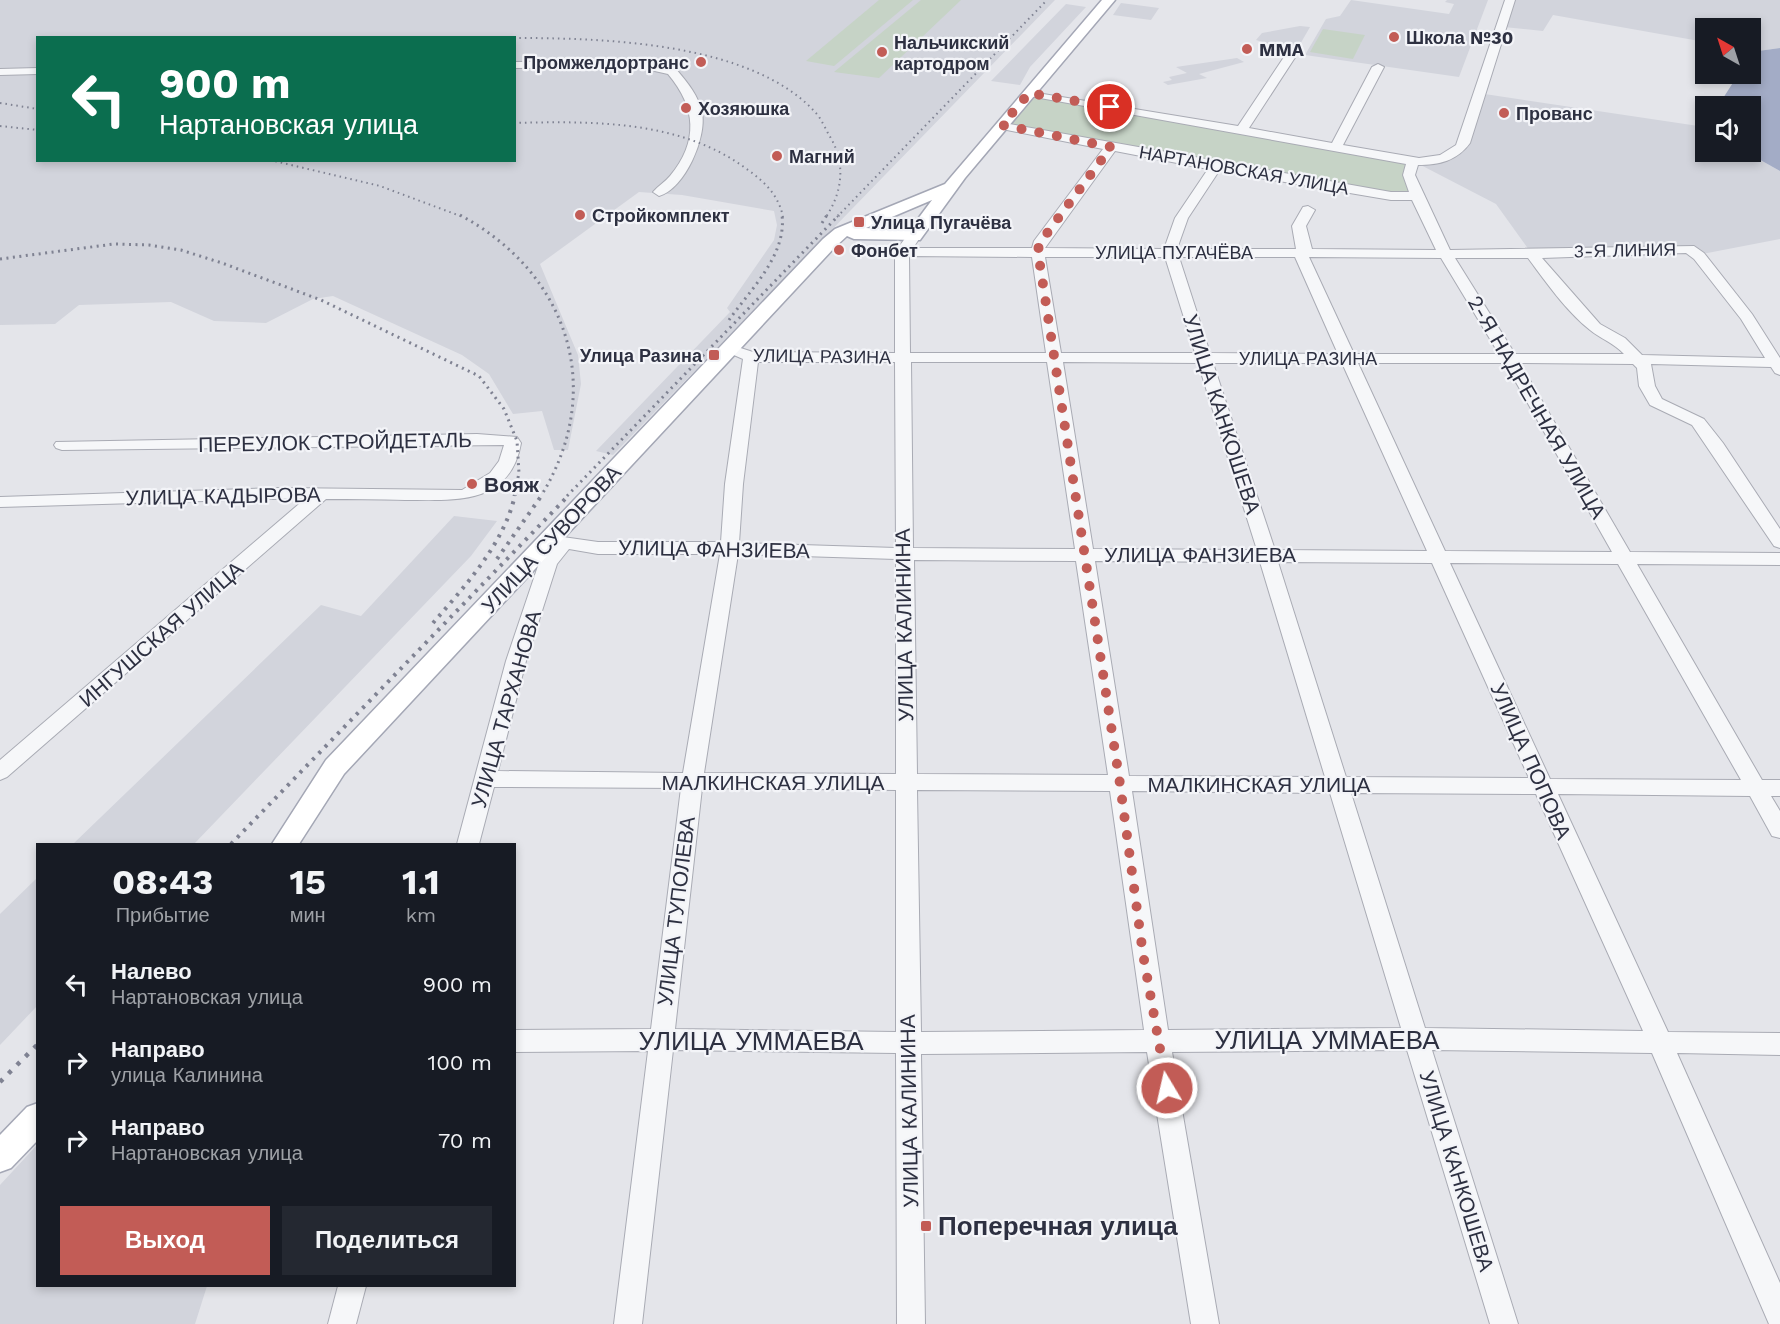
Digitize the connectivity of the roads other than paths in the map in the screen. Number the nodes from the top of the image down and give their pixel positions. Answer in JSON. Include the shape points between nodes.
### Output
{"nodes":[{"id":1,"x":1109,"y":0,"type":"edge"},
{"id":2,"x":1510,"y":0,"type":"edge"},
{"id":3,"x":1290,"y":56,"type":"dead end"},
{"id":4,"x":516,"y":65,"type":"edge"},
{"id":5,"x":1378,"y":67,"type":"dead end"},
{"id":6,"x":36,"y":71,"type":"edge"},
{"id":7,"x":0,"y":72,"type":"edge"},
{"id":8,"x":1029,"y":93,"type":"junction"},
{"id":9,"x":1002,"y":125,"type":"junction"},
{"id":10,"x":1242,"y":130,"type":"junction"},
{"id":11,"x":1111,"y":147,"type":"junction"},
{"id":12,"x":1336,"y":147,"type":"junction"},
{"id":13,"x":1413,"y":161,"type":"junction"},
{"id":14,"x":1216,"y":166,"type":"junction"},
{"id":15,"x":950,"y":188,"type":"junction"},
{"id":16,"x":659,"y":192,"type":"dead end"},
{"id":17,"x":1416,"y":196,"type":"junction"},
{"id":18,"x":1308,"y":210,"type":"dead end"},
{"id":19,"x":829,"y":243,"type":"junction"},
{"id":20,"x":908,"y":244,"type":"junction"},
{"id":21,"x":1038,"y":252,"type":"junction"},
{"id":22,"x":1170,"y":252,"type":"junction"},
{"id":23,"x":1300,"y":253,"type":"junction"},
{"id":24,"x":1445,"y":253,"type":"junction"},
{"id":25,"x":1532,"y":254,"type":"junction"},
{"id":26,"x":728,"y":349,"type":"junction"},
{"id":27,"x":752,"y":357,"type":"junction"},
{"id":28,"x":902,"y":357,"type":"junction"},
{"id":29,"x":1205,"y":358,"type":"junction"},
{"id":30,"x":1053,"y":359,"type":"junction"},
{"id":31,"x":1347,"y":359,"type":"junction"},
{"id":32,"x":1510,"y":359,"type":"junction"},
{"id":33,"x":1636,"y":359,"type":"junction"},
{"id":34,"x":1778,"y":365,"type":"edge"},
{"id":35,"x":62,"y":445,"type":"dead end"},
{"id":36,"x":446,"y":494,"type":"joint"},
{"id":37,"x":320,"y":495,"type":"junction"},
{"id":38,"x":0,"y":502,"type":"edge"},
{"id":39,"x":1780,"y":542,"type":"edge"},
{"id":40,"x":556,"y":543,"type":"junction"},
{"id":41,"x":730,"y":548,"type":"junction"},
{"id":42,"x":1084,"y":553,"type":"junction"},
{"id":43,"x":903,"y":554,"type":"junction"},
{"id":44,"x":1267,"y":554,"type":"junction"},
{"id":45,"x":1437,"y":556,"type":"junction"},
{"id":46,"x":1623,"y":556,"type":"junction"},
{"id":47,"x":1780,"y":559,"type":"edge"},
{"id":48,"x":0,"y":772,"type":"edge"},
{"id":49,"x":485,"y":779,"type":"junction"},
{"id":50,"x":692,"y":782,"type":"junction"},
{"id":51,"x":906,"y":782,"type":"junction"},
{"id":52,"x":1338,"y":783,"type":"junction"},
{"id":53,"x":1120,"y":784,"type":"junction"},
{"id":54,"x":1543,"y":784,"type":"junction"},
{"id":55,"x":1755,"y":788,"type":"junction"},
{"id":56,"x":1780,"y":788,"type":"edge"},
{"id":57,"x":1780,"y":830,"type":"edge"},
{"id":58,"x":286,"y":843,"type":"edge"},
{"id":59,"x":468,"y":843,"type":"edge"},
{"id":60,"x":1417,"y":1039,"type":"junction"},
{"id":61,"x":660,"y":1040,"type":"junction"},
{"id":62,"x":516,"y":1041,"type":"edge"},
{"id":63,"x":1159,"y":1041,"type":"junction"},
{"id":64,"x":1660,"y":1042,"type":"junction"},
{"id":65,"x":908,"y":1043,"type":"junction"},
{"id":66,"x":1780,"y":1044,"type":"edge"},
{"id":67,"x":36,"y":1119,"type":"edge"},
{"id":68,"x":0,"y":1157,"type":"edge"},
{"id":69,"x":352,"y":1287,"type":"edge"},
{"id":70,"x":1780,"y":1316,"type":"edge"},
{"id":71,"x":342,"y":1324,"type":"edge"},
{"id":72,"x":628,"y":1324,"type":"edge"},
{"id":73,"x":911,"y":1324,"type":"edge"},
{"id":74,"x":1205,"y":1324,"type":"edge"},
{"id":75,"x":1504,"y":1324,"type":"edge"}],
"edges":[{"from":1,"to":8,"type":"main road"},
{"from":2,"to":13,"type":"street","via":[[1463,144],[1443,158]]},
{"from":3,"to":10,"type":"street"},
{"from":4,"to":16,"type":"street","via":[[637,64],[672,70],[697,110],[699,132],[678,176]]},
{"from":5,"to":12,"type":"street"},
{"from":6,"to":7,"type":"street"},
{"from":8,"to":9,"type":"main road"},
{"from":8,"to":10,"type":"street","name":"НАРТАНОВСКАЯ УЛИЦА"},
{"from":9,"to":11,"type":"street","name":"НАРТАНОВСКАЯ УЛИЦА"},
{"from":9,"to":15,"type":"main road"},
{"from":10,"to":12,"type":"street","name":"НАРТАНОВСКАЯ УЛИЦА"},
{"from":11,"to":14,"type":"street","name":"НАРТАНОВСКАЯ УЛИЦА"},
{"from":11,"to":21,"type":"street","via":[[1039,244]]},
{"from":12,"to":13,"type":"street","name":"НАРТАНОВСКАЯ УЛИЦА"},
{"from":13,"to":17,"type":"street","name":"2-Я НАДРЕЧНАЯ УЛИЦА","via":[[1409,179]]},
{"from":14,"to":17,"type":"street","name":"НАРТАНОВСКАЯ УЛИЦА","via":[[1383,195]]},
{"from":14,"to":22,"type":"street","via":[[1182,217]]},
{"from":15,"to":19,"type":"main road","name":"УЛИЦА СУВОРОВА","via":[[841,233]]},
{"from":15,"to":20,"type":"main road"},
{"from":17,"to":24,"type":"street","name":"2-Я НАДРЕЧНАЯ УЛИЦА"},
{"from":18,"to":23,"type":"street","name":"УЛИЦА ПОПОВА","via":[[1299,226],[1305,249]]},
{"from":19,"to":20,"type":"main road","via":[[863,233]]},
{"from":19,"to":26,"type":"main road","name":"УЛИЦА СУВОРОВА"},
{"from":20,"to":21,"type":"street","name":"УЛИЦА ПУГАЧЁВА"},
{"from":20,"to":28,"type":"street","name":"УЛИЦА КАЛИНИНА"},
{"from":21,"to":22,"type":"street","name":"УЛИЦА ПУГАЧЁВА"},
{"from":21,"to":30,"type":"street"},
{"from":22,"to":23,"type":"street","name":"УЛИЦА ПУГАЧЁВА"},
{"from":22,"to":29,"type":"street","name":"УЛИЦА КАНКОШЕВА"},
{"from":23,"to":24,"type":"street","name":"УЛИЦА ПУГАЧЁВА"},
{"from":23,"to":31,"type":"street","name":"УЛИЦА ПОПОВА"},
{"from":24,"to":25,"type":"street","name":"3-Я ЛИНИЯ"},
{"from":24,"to":32,"type":"street","name":"2-Я НАДРЕЧНАЯ УЛИЦА"},
{"from":25,"to":33,"type":"street","via":[[1595,327],[1620,341]]},
{"from":25,"to":34,"type":"street","name":"3-Я ЛИНИЯ","via":[[1689,249],[1699,256],[1747,317]]},
{"from":26,"to":27,"type":"street","name":"УЛИЦА РАЗИНА"},
{"from":26,"to":40,"type":"main road","name":"УЛИЦА СУВОРОВА"},
{"from":27,"to":28,"type":"street","name":"УЛИЦА РАЗИНА"},
{"from":27,"to":41,"type":"street","name":"УЛИЦА ТУПОЛЕВА","via":[[734,484]]},
{"from":28,"to":30,"type":"street","name":"УЛИЦА РАЗИНА"},
{"from":28,"to":43,"type":"street","name":"УЛИЦА КАЛИНИНА"},
{"from":29,"to":30,"type":"street","name":"УЛИЦА РАЗИНА"},
{"from":29,"to":31,"type":"street","name":"УЛИЦА РАЗИНА"},
{"from":29,"to":44,"type":"street","name":"УЛИЦА КАНКОШЕВА"},
{"from":30,"to":42,"type":"street"},
{"from":31,"to":32,"type":"street","name":"УЛИЦА РАЗИНА"},
{"from":31,"to":45,"type":"street","name":"УЛИЦА ПОПОВА"},
{"from":32,"to":33,"type":"street","name":"УЛИЦА РАЗИНА"},
{"from":32,"to":46,"type":"street","name":"2-Я НАДРЕЧНАЯ УЛИЦА"},
{"from":33,"to":34,"type":"street","name":"УЛИЦА РАЗИНА"},
{"from":33,"to":39,"type":"street","via":[[1645,367],[1647,386],[1656,402],[1698,422]]},
{"from":35,"to":36,"type":"street","name":"ПЕРЕУЛОК СТРОЙДЕТАЛЬ","via":[[511,441],[508,459],[477,492]]},
{"from":36,"to":37,"type":"street","name":"УЛИЦА КАДЫРОВА"},
{"from":37,"to":38,"type":"street","name":"УЛИЦА КАДЫРОВА"},
{"from":37,"to":48,"type":"street","name":"ИНГУШСКАЯ УЛИЦА"},
{"from":40,"to":41,"type":"street","name":"УЛИЦА ФАНЗИЕВА","via":[[598,548]]},
{"from":40,"to":49,"type":"street","name":"УЛИЦА ТАРХАНОВА","via":[[516,661]]},
{"from":40,"to":58,"type":"main road","name":"УЛИЦА СУВОРОВА","via":[[335,767]]},
{"from":41,"to":43,"type":"street","name":"УЛИЦА ФАНЗИЕВА"},
{"from":41,"to":50,"type":"street","name":"УЛИЦА ТУПОЛЕВА"},
{"from":42,"to":43,"type":"street","name":"УЛИЦА ФАНЗИЕВА"},
{"from":42,"to":44,"type":"street","name":"УЛИЦА ФАНЗИЕВА"},
{"from":42,"to":53,"type":"street"},
{"from":43,"to":51,"type":"street","name":"УЛИЦА КАЛИНИНА"},
{"from":44,"to":45,"type":"street","name":"УЛИЦА ФАНЗИЕВА"},
{"from":44,"to":52,"type":"street","name":"УЛИЦА КАНКОШЕВА"},
{"from":45,"to":46,"type":"street","name":"УЛИЦА ФАНЗИЕВА"},
{"from":45,"to":54,"type":"street","name":"УЛИЦА ПОПОВА"},
{"from":46,"to":47,"type":"street","name":"УЛИЦА ФАНЗИЕВА"},
{"from":46,"to":55,"type":"street","name":"2-Я НАДРЕЧНАЯ УЛИЦА"},
{"from":49,"to":50,"type":"street","name":"МАЛКИНСКАЯ УЛИЦА"},
{"from":49,"to":59,"type":"street","name":"УЛИЦА ТАРХАНОВА"},
{"from":50,"to":51,"type":"street","name":"МАЛКИНСКАЯ УЛИЦА"},
{"from":50,"to":61,"type":"street","name":"УЛИЦА ТУПОЛЕВА"},
{"from":51,"to":53,"type":"street","name":"МАЛКИНСКАЯ УЛИЦА"},
{"from":51,"to":65,"type":"street","name":"УЛИЦА КАЛИНИНА"},
{"from":52,"to":53,"type":"street","name":"МАЛКИНСКАЯ УЛИЦА"},
{"from":52,"to":54,"type":"street","name":"МАЛКИНСКАЯ УЛИЦА"},
{"from":52,"to":60,"type":"street","name":"УЛИЦА КАНКОШЕВА"},
{"from":53,"to":63,"type":"street"},
{"from":54,"to":55,"type":"street","name":"МАЛКИНСКАЯ УЛИЦА"},
{"from":54,"to":64,"type":"street","name":"УЛИЦА ПОПОВА"},
{"from":55,"to":56,"type":"street","name":"МАЛКИНСКАЯ УЛИЦА"},
{"from":55,"to":57,"type":"street","name":"2-Я НАДРЕЧНАЯ УЛИЦА"},
{"from":60,"to":63,"type":"street","name":"УЛИЦА УММАЕВА"},
{"from":60,"to":64,"type":"street","name":"УЛИЦА УММАЕВА"},
{"from":60,"to":75,"type":"street","name":"УЛИЦА КАНКОШЕВА"},
{"from":61,"to":62,"type":"street","name":"УЛИЦА УММАЕВА"},
{"from":61,"to":65,"type":"street","name":"УЛИЦА УММАЕВА"},
{"from":61,"to":72,"type":"street","name":"УЛИЦА ТУПОЛЕВА"},
{"from":63,"to":65,"type":"street","name":"УЛИЦА УММАЕВА"},
{"from":63,"to":74,"type":"street"},
{"from":64,"to":66,"type":"street","name":"УЛИЦА УММАЕВА"},
{"from":64,"to":70,"type":"street","name":"УЛИЦА ПОПОВА"},
{"from":65,"to":73,"type":"street","name":"УЛИЦА КАЛИНИНА"},
{"from":67,"to":68,"type":"main road"},
{"from":69,"to":71,"type":"street"}]}
